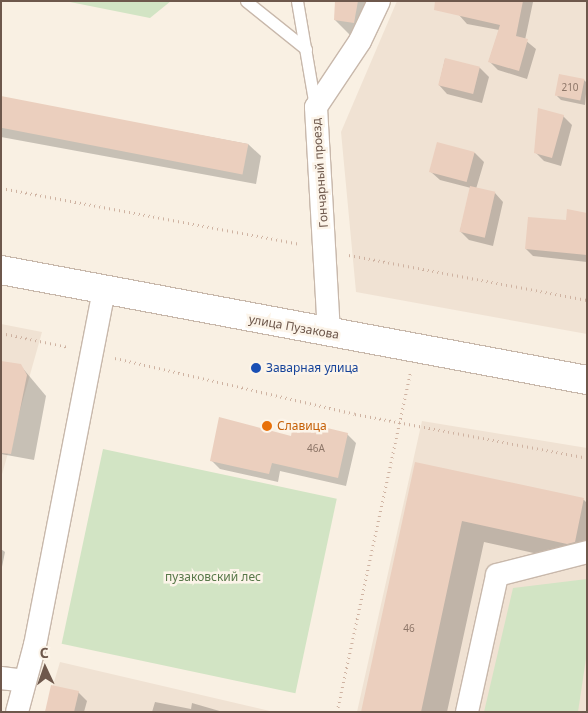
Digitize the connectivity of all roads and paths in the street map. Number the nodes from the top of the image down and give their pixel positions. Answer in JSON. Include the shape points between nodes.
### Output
{"nodes":[{"id":1,"x":246,"y":1,"type":"edge"},
{"id":2,"x":297,"y":1,"type":"edge"},
{"id":3,"x":379,"y":1,"type":"edge"},
{"id":4,"x":306,"y":49,"type":"junction"},
{"id":5,"x":316,"y":107,"type":"junction"},
{"id":6,"x":1,"y":188,"type":"edge"},
{"id":7,"x":324,"y":250,"type":"junction"},
{"id":8,"x":1,"y":270,"type":"edge"},
{"id":9,"x":104,"y":290,"type":"junction"},
{"id":10,"x":587,"y":300,"type":"edge"},
{"id":11,"x":1,"y":333,"type":"edge"},
{"id":12,"x":329,"y":333,"type":"junction"},
{"id":13,"x":415,"y":349,"type":"junction"},
{"id":14,"x":92,"y":352,"type":"junction"},
{"id":15,"x":587,"y":380,"type":"edge"},
{"id":16,"x":399,"y":422,"type":"junction"},
{"id":17,"x":587,"y":458,"type":"edge"},
{"id":18,"x":587,"y":552,"type":"edge"},
{"id":19,"x":1,"y":678,"type":"edge"},
{"id":20,"x":26,"y":681,"type":"junction"},
{"id":21,"x":17,"y":712,"type":"edge"},
{"id":22,"x":337,"y":712,"type":"edge"},
{"id":23,"x":467,"y":712,"type":"edge"}],
"edges":[{"from":1,"to":4,"type":"lane"},
{"from":2,"to":4,"type":"lane"},
{"from":3,"to":5,"type":"street","name":"Гончарный проезд","via":[[360,41]]},
{"from":4,"to":5,"type":"lane"},
{"from":5,"to":7,"type":"street","name":"Гончарный проезд"},
{"from":6,"to":7,"type":"path"},
{"from":7,"to":10,"type":"path"},
{"from":7,"to":12,"type":"street","name":"Гончарный проезд"},
{"from":8,"to":9,"type":"street","name":"улица Пузакова"},
{"from":9,"to":12,"type":"street","name":"улица Пузакова"},
{"from":9,"to":14,"type":"street"},
{"from":11,"to":14,"type":"path"},
{"from":12,"to":13,"type":"street","name":"улица Пузакова"},
{"from":13,"to":15,"type":"street","name":"улица Пузакова"},
{"from":13,"to":16,"type":"path"},
{"from":14,"to":16,"type":"path"},
{"from":14,"to":20,"type":"street"},
{"from":16,"to":17,"type":"path"},
{"from":16,"to":22,"type":"path"},
{"from":18,"to":23,"type":"street","via":[[497,575]]},
{"from":19,"to":20,"type":"street"},
{"from":20,"to":21,"type":"street"}]}
